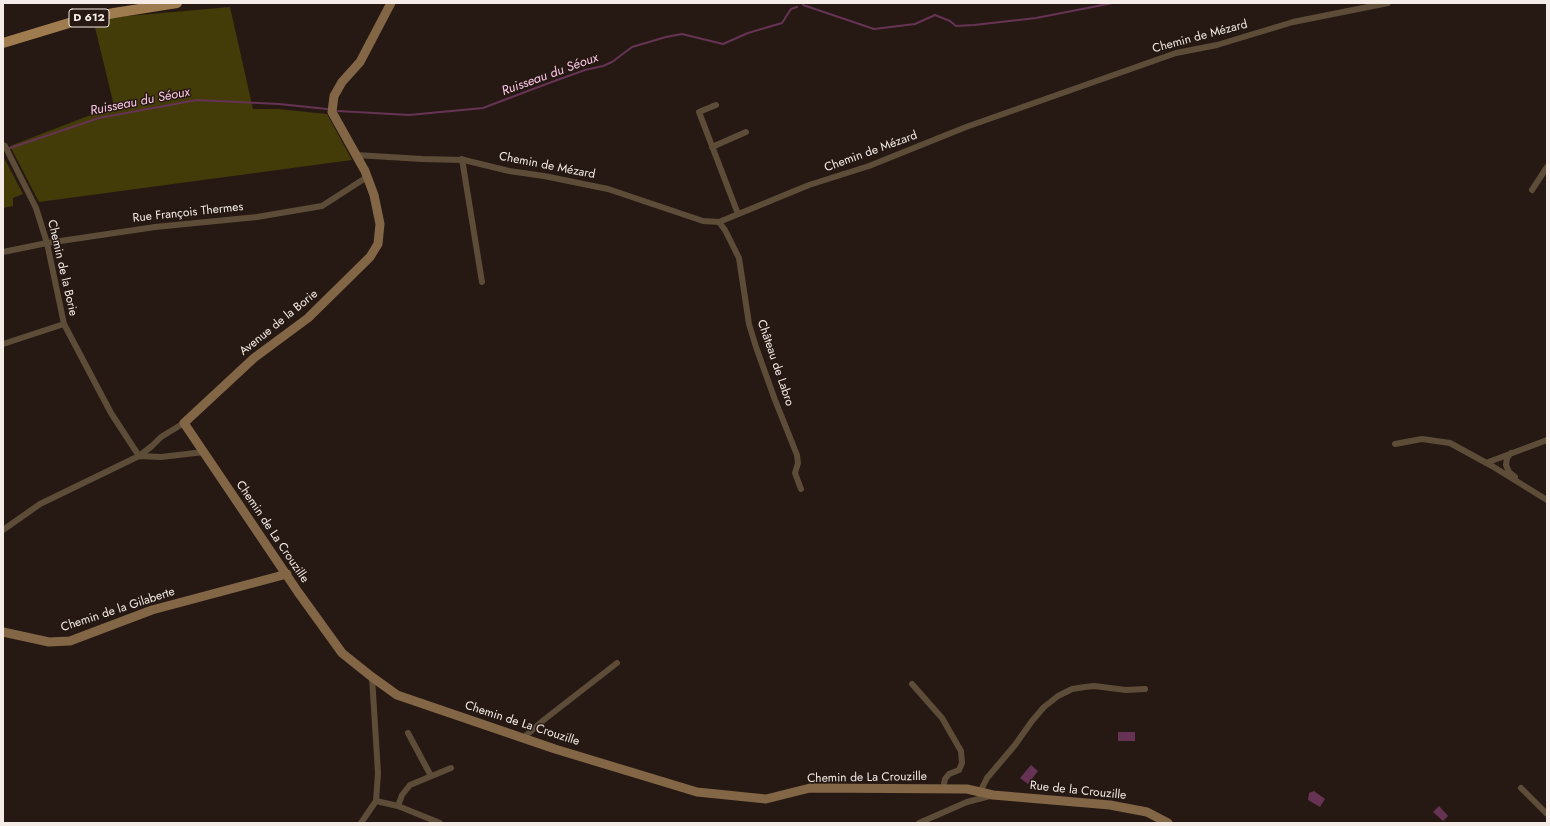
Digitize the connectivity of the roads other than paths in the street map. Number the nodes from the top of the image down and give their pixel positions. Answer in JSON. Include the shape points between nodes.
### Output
{"nodes":[{"id":1,"x":177,"y":3,"type":"edge"},
{"id":2,"x":391,"y":3,"type":"edge"},
{"id":3,"x":1388,"y":3,"type":"edge"},
{"id":4,"x":3,"y":43,"type":"edge"},
{"id":5,"x":716,"y":105,"type":"dead end"},
{"id":6,"x":746,"y":132,"type":"dead end"},
{"id":7,"x":3,"y":145,"type":"edge"},
{"id":8,"x":712,"y":147,"type":"junction"},
{"id":9,"x":356,"y":155,"type":"junction"},
{"id":10,"x":462,"y":160,"type":"junction"},
{"id":11,"x":1547,"y":167,"type":"edge"},
{"id":12,"x":367,"y":177,"type":"junction"},
{"id":13,"x":1532,"y":190,"type":"dead end"},
{"id":14,"x":738,"y":214,"type":"junction"},
{"id":15,"x":719,"y":222,"type":"junction"},
{"id":16,"x":46,"y":243,"type":"junction"},
{"id":17,"x":3,"y":252,"type":"edge"},
{"id":18,"x":482,"y":282,"type":"dead end"},
{"id":19,"x":64,"y":324,"type":"junction"},
{"id":20,"x":3,"y":344,"type":"edge"},
{"id":21,"x":184,"y":423,"type":"junction"},
{"id":22,"x":1547,"y":440,"type":"edge"},
{"id":23,"x":1395,"y":444,"type":"dead end"},
{"id":24,"x":204,"y":452,"type":"junction"},
{"id":25,"x":1511,"y":453,"type":"junction"},
{"id":26,"x":139,"y":456,"type":"junction"},
{"id":27,"x":1486,"y":462,"type":"junction"},
{"id":28,"x":801,"y":489,"type":"dead end"},
{"id":29,"x":1535,"y":493,"type":"junction"},
{"id":30,"x":1547,"y":500,"type":"edge"},
{"id":31,"x":3,"y":530,"type":"edge"},
{"id":32,"x":287,"y":574,"type":"junction"},
{"id":33,"x":3,"y":632,"type":"edge"},
{"id":34,"x":616,"y":663,"type":"dead end"},
{"id":35,"x":372,"y":677,"type":"junction"},
{"id":36,"x":912,"y":684,"type":"dead end"},
{"id":37,"x":1146,"y":689,"type":"dead end"},
{"id":38,"x":408,"y":733,"type":"dead end"},
{"id":39,"x":523,"y":738,"type":"junction"},
{"id":40,"x":451,"y":768,"type":"dead end"},
{"id":41,"x":431,"y":776,"type":"junction"},
{"id":42,"x":1521,"y":788,"type":"dead end"},
{"id":43,"x":942,"y":789,"type":"junction"},
{"id":44,"x":981,"y":792,"type":"junction"},
{"id":45,"x":992,"y":795,"type":"junction"},
{"id":46,"x":376,"y":801,"type":"junction"},
{"id":47,"x":398,"y":806,"type":"junction"},
{"id":48,"x":1547,"y":814,"type":"edge"},
{"id":49,"x":361,"y":823,"type":"edge"},
{"id":50,"x":440,"y":823,"type":"edge"},
{"id":51,"x":919,"y":823,"type":"edge"},
{"id":52,"x":1168,"y":823,"type":"edge"}],
"edges":[{"from":1,"to":4,"type":"main road","number":"D 612","via":[[79,20]]},
{"from":2,"to":9,"type":"street","name":"Avenue de la Borie","via":[[360,62],[342,82],[334,96],[332,112]]},
{"from":3,"to":14,"type":"street","name":"Chemin de Mézard","via":[[1293,22],[1217,45],[1176,53],[966,127]]},
{"from":5,"to":8,"type":"street","via":[[699,112]]},
{"from":6,"to":8,"type":"street"},
{"from":7,"to":16,"type":"street","name":"Chemin de la Borie","via":[[36,208]]},
{"from":8,"to":14,"type":"street"},
{"from":9,"to":10,"type":"street","name":"Chemin de Mézard"},
{"from":9,"to":12,"type":"street","name":"Avenue de la Borie"},
{"from":10,"to":15,"type":"street","name":"Chemin de Mézard","via":[[608,189],[703,222]]},
{"from":10,"to":18,"type":"street"},
{"from":11,"to":13,"type":"street"},
{"from":12,"to":16,"type":"street","name":"Rue François Thermes","via":[[322,206],[257,217],[155,227]]},
{"from":12,"to":21,"type":"street","name":"Avenue de la Borie","via":[[380,224],[378,244],[370,257],[308,318],[254,358]]},
{"from":14,"to":15,"type":"street","name":"Chemin de Mézard"},
{"from":15,"to":28,"type":"street","name":"Château de Labro","via":[[739,258],[749,324],[797,455],[795,472]]},
{"from":16,"to":17,"type":"street","name":"Rue François Thermes"},
{"from":16,"to":19,"type":"street","name":"Chemin de la Borie"},
{"from":19,"to":20,"type":"street"},
{"from":19,"to":26,"type":"street","name":"Chemin de la Borie","via":[[111,413]]},
{"from":21,"to":24,"type":"street","name":"Chemin de La Crouzille"},
{"from":21,"to":26,"type":"street","name":"Avenue de la Borie"},
{"from":22,"to":25,"type":"street"},
{"from":23,"to":27,"type":"street","via":[[1422,439],[1450,444]]},
{"from":24,"to":26,"type":"street"},
{"from":24,"to":32,"type":"street","name":"Chemin de La Crouzille"},
{"from":25,"to":27,"type":"street"},
{"from":25,"to":29,"type":"street","via":[[1506,465],[1509,472]]},
{"from":26,"to":31,"type":"street","name":"Avenue de la Borie","via":[[40,504]]},
{"from":27,"to":29,"type":"street"},
{"from":29,"to":30,"type":"street"},
{"from":32,"to":33,"type":"street","name":"Chemin de la Gilaberte","via":[[152,610],[70,641],[49,642]]},
{"from":32,"to":35,"type":"street","name":"Chemin de La Crouzille","via":[[342,653]]},
{"from":34,"to":39,"type":"street"},
{"from":35,"to":39,"type":"street","name":"Chemin de La Crouzille","via":[[397,695]]},
{"from":35,"to":46,"type":"street","via":[[378,772]]},
{"from":36,"to":43,"type":"street","via":[[942,718],[961,751],[962,763],[958,770],[945,779]]},
{"from":37,"to":44,"type":"street","via":[[1126,690],[1094,686],[1072,689],[1058,696],[1044,707],[987,778]]},
{"from":38,"to":41,"type":"street"},
{"from":39,"to":43,"type":"street","name":"Chemin de La Crouzille","via":[[697,792],[766,799],[810,788]]},
{"from":40,"to":41,"type":"street"},
{"from":41,"to":47,"type":"street","via":[[410,785]]},
{"from":42,"to":48,"type":"street"},
{"from":43,"to":44,"type":"street","name":"Chemin de La Crouzille"},
{"from":44,"to":45,"type":"street","name":"Rue de la Crouzille"},
{"from":45,"to":51,"type":"street","via":[[966,802]]},
{"from":45,"to":52,"type":"street","name":"Rue de la Crouzille","via":[[1110,804],[1147,812]]},
{"from":46,"to":47,"type":"street"},
{"from":46,"to":49,"type":"street"},
{"from":47,"to":50,"type":"street"}]}
